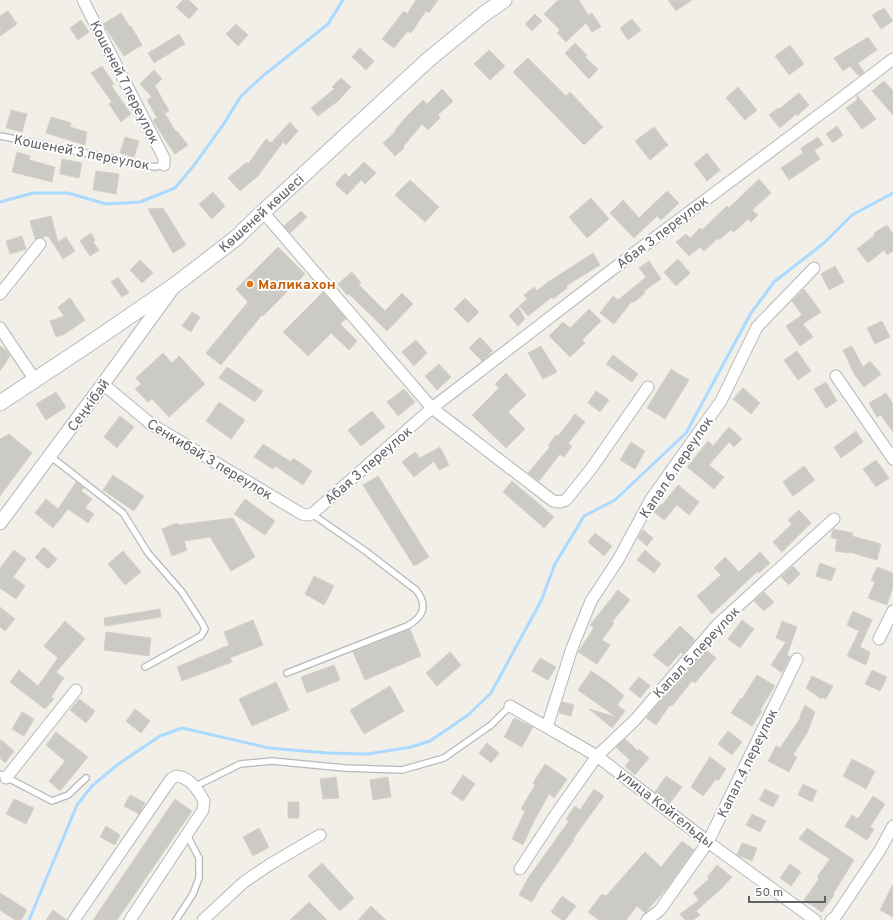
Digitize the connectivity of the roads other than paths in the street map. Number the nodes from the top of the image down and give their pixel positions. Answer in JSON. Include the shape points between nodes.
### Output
{"nodes":[{"id":1,"x":83,"y":0,"type":"edge"},
{"id":2,"x":504,"y":0,"type":"edge"},
{"id":3,"x":893,"y":59,"type":"edge"},
{"id":4,"x":0,"y":136,"type":"edge"},
{"id":5,"x":164,"y":165,"type":"joint"},
{"id":6,"x":263,"y":212,"type":"junction"},
{"id":7,"x":40,"y":244,"type":"dead end"},
{"id":8,"x":814,"y":268,"type":"dead end"},
{"id":9,"x":174,"y":285,"type":"junction"},
{"id":10,"x":0,"y":294,"type":"edge"},
{"id":11,"x":0,"y":328,"type":"edge"},
{"id":12,"x":836,"y":376,"type":"dead end"},
{"id":13,"x":35,"y":380,"type":"junction"},
{"id":14,"x":103,"y":384,"type":"junction"},
{"id":15,"x":648,"y":387,"type":"dead end"},
{"id":16,"x":0,"y":403,"type":"edge"},
{"id":17,"x":432,"y":408,"type":"junction"},
{"id":18,"x":50,"y":456,"type":"junction"},
{"id":19,"x":893,"y":459,"type":"edge"},
{"id":20,"x":307,"y":514,"type":"junction"},
{"id":21,"x":834,"y":519,"type":"dead end"},
{"id":22,"x":0,"y":523,"type":"edge"},
{"id":23,"x":893,"y":611,"type":"edge"},
{"id":24,"x":879,"y":639,"type":"dead end"},
{"id":25,"x":797,"y":659,"type":"dead end"},
{"id":26,"x":145,"y":667,"type":"dead end"},
{"id":27,"x":287,"y":673,"type":"dead end"},
{"id":28,"x":76,"y":690,"type":"dead end"},
{"id":29,"x":510,"y":706,"type":"joint"},
{"id":30,"x":547,"y":727,"type":"junction"},
{"id":31,"x":597,"y":756,"type":"junction"},
{"id":32,"x":3,"y":776,"type":"edge"},
{"id":33,"x":86,"y":778,"type":"dead end"},
{"id":34,"x":196,"y":786,"type":"junction"},
{"id":35,"x":893,"y":826,"type":"edge"},
{"id":36,"x":187,"y":835,"type":"junction"},
{"id":37,"x":320,"y":835,"type":"dead end"},
{"id":38,"x":708,"y":842,"type":"junction"},
{"id":39,"x":520,"y":869,"type":"dead end"},
{"id":40,"x":838,"y":919,"type":"edge"},
{"id":41,"x":74,"y":920,"type":"edge"},
{"id":42,"x":130,"y":920,"type":"edge"},
{"id":43,"x":176,"y":920,"type":"edge"},
{"id":44,"x":203,"y":920,"type":"edge"},
{"id":45,"x":646,"y":920,"type":"edge"},
{"id":46,"x":815,"y":920,"type":"edge"}],
"edges":[{"from":1,"to":5,"type":"street","name":"Кошеней 7 переулок","via":[[164,158]]},
{"from":2,"to":6,"type":"main road","name":"Көшеней көшесі","via":[[428,60]]},
{"from":3,"to":17,"type":"street","name":"Абая 3 переулок"},
{"from":4,"to":5,"type":"lane","name":"Кошеней 3 переулок","via":[[155,167]]},
{"from":6,"to":9,"type":"main road","name":"Көшеней көшесі","via":[[236,238]]},
{"from":6,"to":17,"type":"street"},
{"from":7,"to":10,"type":"street"},
{"from":8,"to":30,"type":"street","name":"Капал 6 переулок","via":[[757,327],[721,401],[651,499],[618,560],[590,601]]},
{"from":9,"to":13,"type":"main road","name":"Көшеней көшесі"},
{"from":9,"to":14,"type":"street","name":"Сеңкібай"},
{"from":11,"to":13,"type":"street"},
{"from":12,"to":19,"type":"street"},
{"from":13,"to":16,"type":"main road","name":"Көшеней көшесі"},
{"from":14,"to":18,"type":"street","name":"Сеңкібай"},
{"from":14,"to":20,"type":"street","name":"Сенкибай 3 переулок","via":[[151,424]]},
{"from":15,"to":17,"type":"street","via":[[591,469],[566,500],[560,502],[544,495]]},
{"from":17,"to":20,"type":"street","name":"Абая 3 переулок"},
{"from":18,"to":22,"type":"street","name":"Сеңкібай"},
{"from":18,"to":26,"type":"lane","via":[[123,513],[148,553],[182,592],[205,629],[201,636]]},
{"from":20,"to":27,"type":"lane","via":[[364,550],[416,590],[424,604],[414,623]]},
{"from":21,"to":31,"type":"street","name":"Капал 5 переулок","via":[[718,624],[635,720]]},
{"from":23,"to":24,"type":"street"},
{"from":25,"to":38,"type":"street","name":"Капал 4 переулок"},
{"from":28,"to":32,"type":"street"},
{"from":29,"to":30,"type":"street","name":"улица Койгельды"},
{"from":29,"to":34,"type":"lane","via":[[490,725],[444,758],[402,770],[272,761],[240,764]]},
{"from":30,"to":31,"type":"street","name":"улица Койгельды"},
{"from":31,"to":38,"type":"street","name":"улица Койгельды"},
{"from":31,"to":39,"type":"street","name":"Капал 5 переулок"},
{"from":32,"to":33,"type":"lane","via":[[52,801],[68,795]]},
{"from":34,"to":36,"type":"street","via":[[204,801],[203,810]]},
{"from":34,"to":41,"type":"street","via":[[181,776],[171,779]]},
{"from":35,"to":40,"type":"street"},
{"from":36,"to":42,"type":"street"},
{"from":36,"to":43,"type":"lane","via":[[199,858],[199,878],[193,894]]},
{"from":37,"to":44,"type":"street","via":[[244,882]]},
{"from":38,"to":45,"type":"street","name":"Капал 4 переулок","via":[[660,910]]},
{"from":38,"to":46,"type":"street","name":"улица Койгельды"}]}
